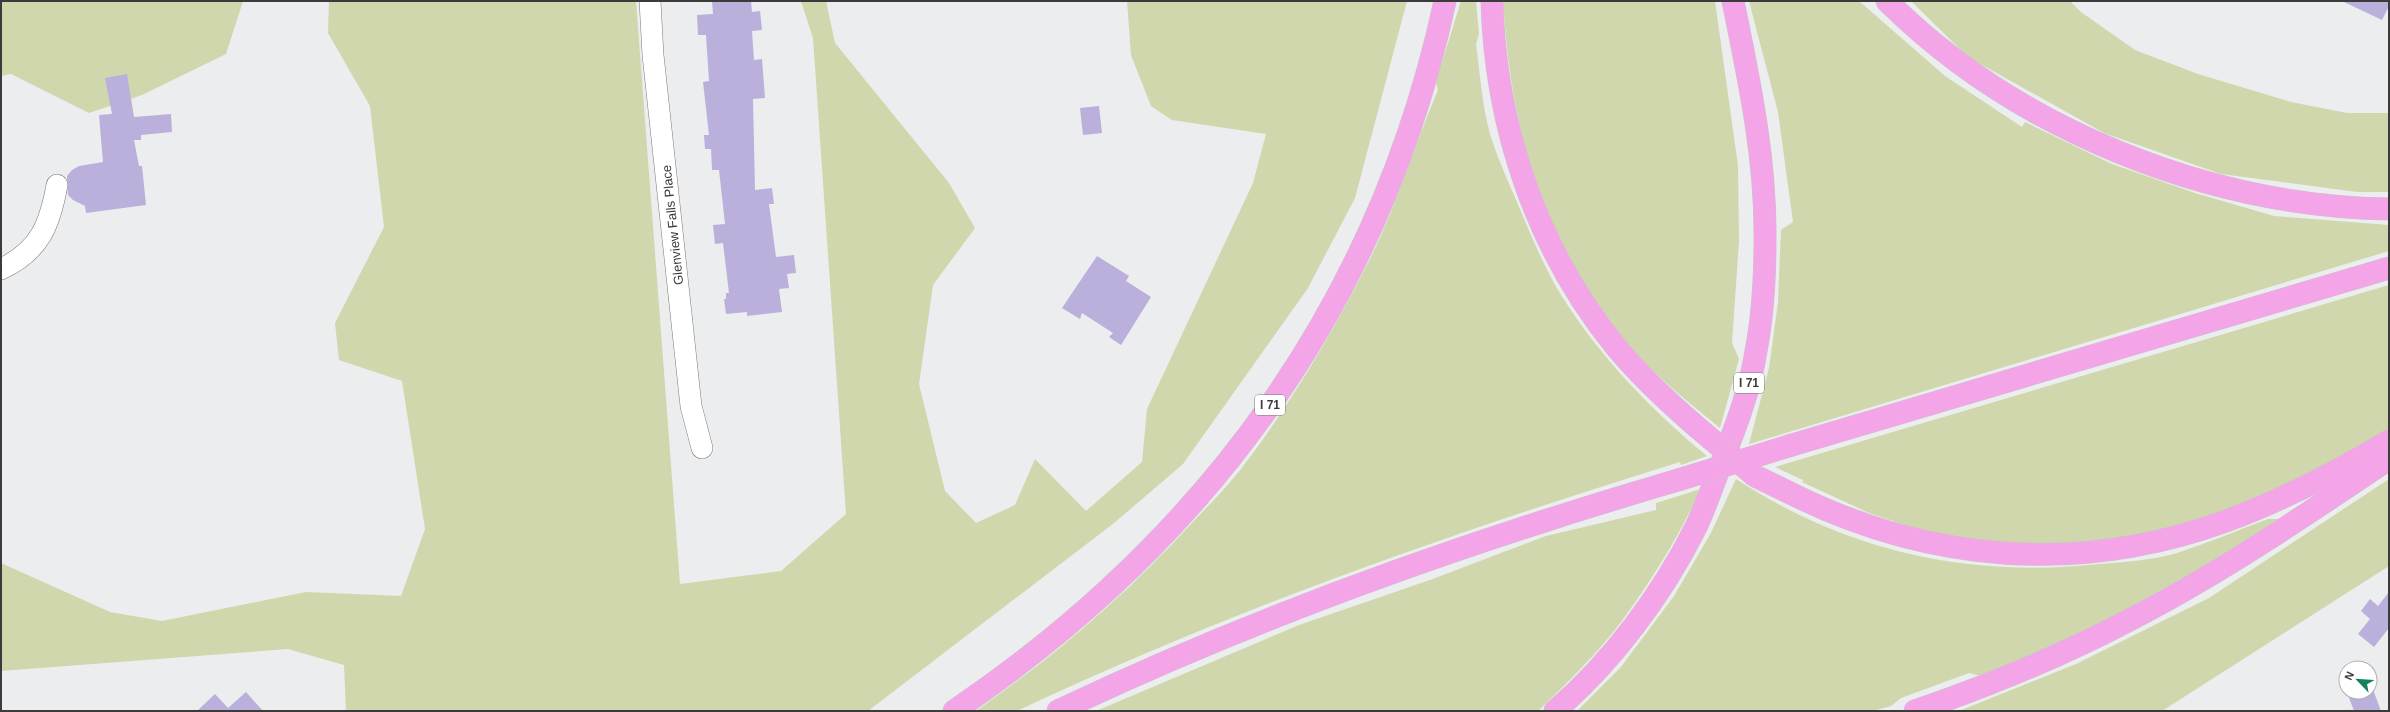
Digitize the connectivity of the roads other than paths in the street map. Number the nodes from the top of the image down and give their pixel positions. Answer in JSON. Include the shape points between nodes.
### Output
{"nodes":[{"id":1,"x":650,"y":1,"type":"edge"},
{"id":2,"x":1445,"y":1,"type":"edge"},
{"id":3,"x":1492,"y":1,"type":"edge"},
{"id":4,"x":1733,"y":1,"type":"edge"},
{"id":5,"x":1887,"y":1,"type":"edge"},
{"id":6,"x":57,"y":185,"type":"dead end"},
{"id":7,"x":2389,"y":209,"type":"edge"},
{"id":8,"x":2389,"y":268,"type":"edge"},
{"id":9,"x":1,"y":269,"type":"edge"},
{"id":10,"x":2389,"y":441,"type":"edge"},
{"id":11,"x":702,"y":448,"type":"dead end"},
{"id":12,"x":2389,"y":459,"type":"edge"},
{"id":13,"x":954,"y":711,"type":"edge"},
{"id":14,"x":1058,"y":711,"type":"edge"},
{"id":15,"x":1555,"y":711,"type":"edge"},
{"id":16,"x":1914,"y":711,"type":"edge"}],
"edges":[{"from":1,"to":11,"type":"street","name":"Glenview Falls Place","via":[[654,63],[691,406]]},
{"from":2,"to":13,"type":"highway","number":"I 71","via":[[1425,81],[1400,158],[1370,230],[1336,298],[1284,384],[1238,450],[1162,538],[1104,595],[1051,641]]},
{"from":3,"to":10,"type":"highway","bridge":true,"via":[[1499,81],[1508,128],[1531,200],[1552,247],[1581,299],[1616,347],[1653,388],[1698,428],[1755,476],[1815,506],[1898,536],[1953,549],[1988,553],[2061,554],[2170,538],[2226,522],[2336,472]]},
{"from":4,"to":15,"type":"highway","number":"I 71","via":[[1759,135],[1766,240],[1756,351],[1742,412],[1696,526],[1678,559],[1643,612],[1605,661]]},
{"from":5,"to":7,"type":"highway","via":[[1907,21],[1962,66],[2042,117],[2080,134],[2172,172],[2241,192],[2323,206]]},
{"from":6,"to":9,"type":"street","via":[[52,215],[43,233],[20,258]]},
{"from":8,"to":14,"type":"highway","bridge":true,"via":[[1503,534],[1360,584],[1241,631]]},
{"from":12,"to":16,"type":"highway","via":[[2280,531],[2137,617],[2052,658]]}]}
